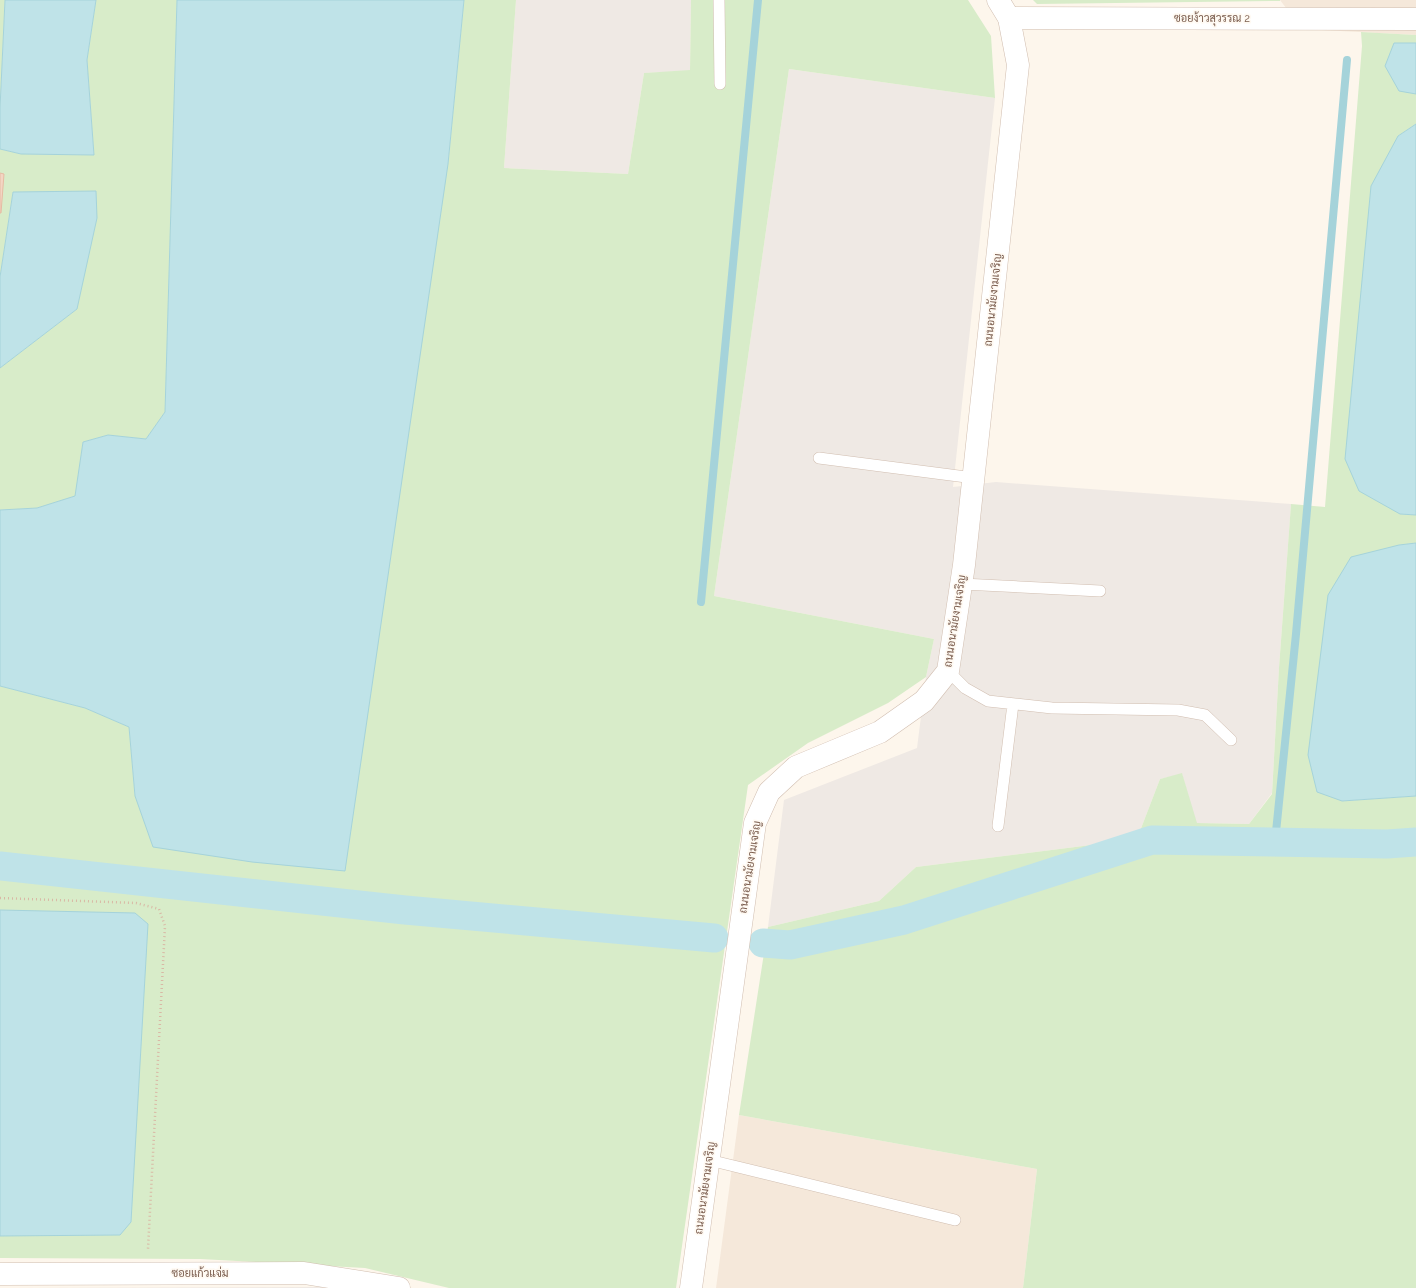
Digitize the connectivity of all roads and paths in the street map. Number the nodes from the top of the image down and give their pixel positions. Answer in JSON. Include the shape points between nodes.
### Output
{"nodes":[{"id":1,"x":719,"y":0,"type":"edge"},
{"id":2,"x":1003,"y":9,"type":"edge"},
{"id":3,"x":1416,"y":19,"type":"edge"},
{"id":4,"x":720,"y":84,"type":"dead end"},
{"id":5,"x":819,"y":458,"type":"dead end"},
{"id":6,"x":974,"y":478,"type":"junction"},
{"id":7,"x":962,"y":584,"type":"junction"},
{"id":8,"x":1100,"y":591,"type":"dead end"},
{"id":9,"x":948,"y":671,"type":"junction"},
{"id":10,"x":1013,"y":704,"type":"junction"},
{"id":11,"x":1231,"y":740,"type":"dead end"},
{"id":12,"x":998,"y":826,"type":"dead end"},
{"id":13,"x":0,"y":898,"type":"edge"},
{"id":14,"x":709,"y":1160,"type":"junction"},
{"id":15,"x":955,"y":1220,"type":"dead end"},
{"id":16,"x":146,"y":1273,"type":"junction"},
{"id":17,"x":0,"y":1274,"type":"edge"},
{"id":18,"x":400,"y":1288,"type":"edge"},
{"id":19,"x":691,"y":1288,"type":"edge"}],
"edges":[{"from":1,"to":4,"type":"lane"},
{"from":2,"to":3,"type":"street","name":"ซอยง้าวสุวรรณ 2"},
{"from":2,"to":6,"type":"street","name":"ถนนอนามัยงามเจริญ","via":[[1018,65]]},
{"from":5,"to":6,"type":"lane"},
{"from":6,"to":7,"type":"street","name":"ถนนอนามัยงามเจริญ"},
{"from":7,"to":8,"type":"lane"},
{"from":7,"to":9,"type":"street","name":"ถนนอนามัยงามเจริญ"},
{"from":9,"to":10,"type":"lane","via":[[965,688],[988,701]]},
{"from":9,"to":14,"type":"street","name":"ถนนอนามัยงามเจริญ","via":[[924,701],[880,732],[796,767],[769,792],[755,823]]},
{"from":10,"to":11,"type":"lane","via":[[1052,708],[1178,710],[1205,715]]},
{"from":10,"to":12,"type":"lane"},
{"from":13,"to":16,"type":"path","via":[[136,902],[159,909],[165,926]]},
{"from":14,"to":15,"type":"lane"},
{"from":14,"to":19,"type":"street","name":"ถนนอนามัยงามเจริญ"},
{"from":16,"to":17,"type":"street","name":"ซอยแก้วแจ่ม"},
{"from":16,"to":18,"type":"street","name":"ซอยแก้วแจ่ม","via":[[304,1273]]}]}
